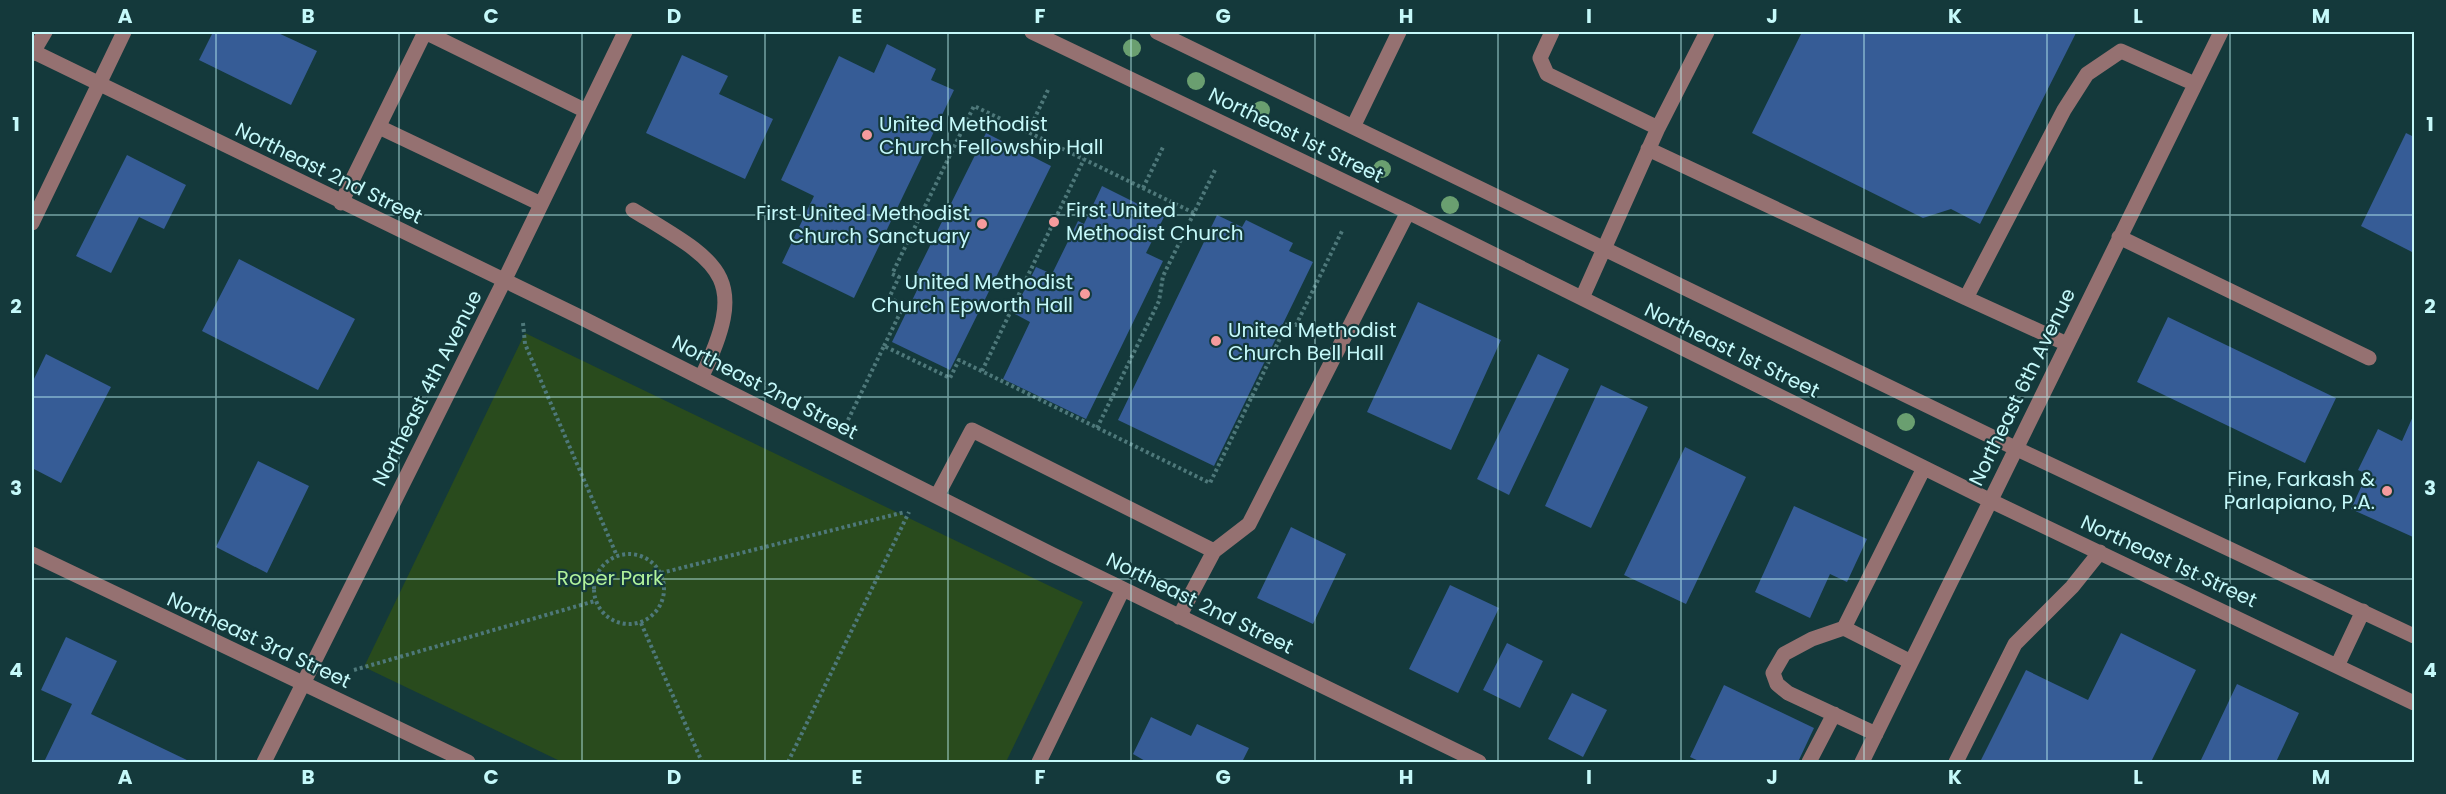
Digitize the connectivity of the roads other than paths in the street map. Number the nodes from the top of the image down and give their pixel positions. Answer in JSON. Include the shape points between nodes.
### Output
{"nodes":[{"id":1,"x":45,"y":32,"type":"edge"},
{"id":2,"x":124,"y":32,"type":"edge"},
{"id":3,"x":625,"y":32,"type":"edge"},
{"id":4,"x":1032,"y":32,"type":"edge"},
{"id":5,"x":1157,"y":32,"type":"edge"},
{"id":6,"x":1399,"y":32,"type":"edge"},
{"id":7,"x":1552,"y":32,"type":"edge"},
{"id":8,"x":1707,"y":32,"type":"edge"},
{"id":9,"x":2221,"y":32,"type":"edge"},
{"id":10,"x":1058,"y":37,"type":"edge"},
{"id":11,"x":32,"y":52,"type":"edge"},
{"id":12,"x":2195,"y":84,"type":"junction"},
{"id":13,"x":98,"y":85,"type":"junction"},
{"id":14,"x":586,"y":111,"type":"junction"},
{"id":15,"x":379,"y":127,"type":"junction"},
{"id":16,"x":1353,"y":127,"type":"junction"},
{"id":17,"x":1658,"y":128,"type":"junction"},
{"id":18,"x":1648,"y":149,"type":"junction"},
{"id":19,"x":341,"y":203,"type":"junction"},
{"id":20,"x":541,"y":204,"type":"junction"},
{"id":21,"x":633,"y":210,"type":"dead end"},
{"id":22,"x":1408,"y":212,"type":"junction"},
{"id":23,"x":32,"y":223,"type":"edge"},
{"id":24,"x":2119,"y":237,"type":"junction"},
{"id":25,"x":1605,"y":250,"type":"junction"},
{"id":26,"x":504,"y":281,"type":"junction"},
{"id":27,"x":1582,"y":298,"type":"junction"},
{"id":28,"x":1966,"y":298,"type":"junction"},
{"id":29,"x":2067,"y":344,"type":"junction"},
{"id":30,"x":2369,"y":358,"type":"dead end"},
{"id":31,"x":701,"y":378,"type":"junction"},
{"id":32,"x":2016,"y":448,"type":"junction"},
{"id":33,"x":1924,"y":468,"type":"junction"},
{"id":34,"x":937,"y":496,"type":"junction"},
{"id":35,"x":1989,"y":500,"type":"junction"},
{"id":36,"x":1214,"y":551,"type":"junction"},
{"id":37,"x":2100,"y":552,"type":"junction"},
{"id":38,"x":32,"y":554,"type":"edge"},
{"id":39,"x":1123,"y":589,"type":"junction"},
{"id":40,"x":2363,"y":611,"type":"junction"},
{"id":41,"x":1179,"y":617,"type":"junction"},
{"id":42,"x":1844,"y":628,"type":"junction"},
{"id":43,"x":2415,"y":636,"type":"edge"},
{"id":44,"x":1911,"y":662,"type":"junction"},
{"id":45,"x":2338,"y":664,"type":"junction"},
{"id":46,"x":302,"y":684,"type":"junction"},
{"id":47,"x":2415,"y":703,"type":"edge"},
{"id":48,"x":1834,"y":714,"type":"junction"},
{"id":49,"x":1876,"y":734,"type":"junction"},
{"id":50,"x":264,"y":762,"type":"edge"},
{"id":51,"x":468,"y":762,"type":"edge"},
{"id":52,"x":1039,"y":762,"type":"edge"},
{"id":53,"x":1479,"y":762,"type":"edge"},
{"id":54,"x":1809,"y":762,"type":"edge"},
{"id":55,"x":1862,"y":762,"type":"edge"},
{"id":56,"x":1956,"y":762,"type":"edge"}],
"edges":[{"from":1,"to":11,"type":"street"},
{"from":2,"to":13,"type":"street"},
{"from":3,"to":14,"type":"street","name":"Northeast 4th Avenue"},
{"from":4,"to":10,"type":"street","name":"Northeast 1st Street"},
{"from":5,"to":16,"type":"street","name":"Northeast 1st Street"},
{"from":6,"to":16,"type":"street"},
{"from":7,"to":17,"type":"street","via":[[1540,58],[1547,74]]},
{"from":8,"to":17,"type":"street"},
{"from":9,"to":12,"type":"street","name":"Northeast 6th Avenue"},
{"from":10,"to":22,"type":"street","name":"Northeast 1st Street"},
{"from":11,"to":13,"type":"street","name":"Northeast 2nd Street"},
{"from":12,"to":24,"type":"street","name":"Northeast 6th Avenue"},
{"from":12,"to":28,"type":"street","via":[[2121,51],[2087,74],[2064,110]]},
{"from":13,"to":19,"type":"street","name":"Northeast 2nd Street"},
{"from":13,"to":23,"type":"street"},
{"from":14,"to":15,"type":"street","via":[[425,32]]},
{"from":14,"to":20,"type":"street","name":"Northeast 4th Avenue"},
{"from":15,"to":19,"type":"street"},
{"from":15,"to":20,"type":"street"},
{"from":16,"to":25,"type":"street","name":"Northeast 1st Street"},
{"from":17,"to":18,"type":"street"},
{"from":18,"to":25,"type":"street"},
{"from":18,"to":28,"type":"street"},
{"from":19,"to":26,"type":"street","name":"Northeast 2nd Street"},
{"from":20,"to":26,"type":"street","name":"Northeast 4th Avenue"},
{"from":21,"to":31,"type":"street","via":[[687,243],[710,262],[724,284],[725,311],[718,343]]},
{"from":22,"to":27,"type":"street","name":"Northeast 1st Street"},
{"from":22,"to":36,"type":"street","via":[[1249,524]]},
{"from":24,"to":29,"type":"street","name":"Northeast 6th Avenue"},
{"from":24,"to":30,"type":"street"},
{"from":25,"to":27,"type":"street"},
{"from":25,"to":32,"type":"street","name":"Northeast 1st Street"},
{"from":26,"to":31,"type":"street","name":"Northeast 2nd Street"},
{"from":26,"to":46,"type":"street","name":"Northeast 4th Avenue"},
{"from":27,"to":33,"type":"street","name":"Northeast 1st Street"},
{"from":28,"to":29,"type":"street"},
{"from":29,"to":32,"type":"street","name":"Northeast 6th Avenue"},
{"from":31,"to":34,"type":"street","name":"Northeast 2nd Street"},
{"from":32,"to":35,"type":"street","name":"Northeast 6th Avenue"},
{"from":32,"to":40,"type":"street","name":"Northeast 1st Street"},
{"from":33,"to":35,"type":"street","name":"Northeast 1st Street"},
{"from":33,"to":42,"type":"street"},
{"from":34,"to":36,"type":"street","via":[[972,429]]},
{"from":34,"to":39,"type":"street","name":"Northeast 2nd Street"},
{"from":35,"to":37,"type":"street","name":"Northeast 1st Street"},
{"from":35,"to":44,"type":"street","name":"Northeast 6th Avenue"},
{"from":36,"to":41,"type":"street"},
{"from":37,"to":45,"type":"street","name":"Northeast 1st Street"},
{"from":37,"to":56,"type":"street","via":[[2015,644]]},
{"from":38,"to":46,"type":"street","name":"Northeast 3rd Street"},
{"from":39,"to":41,"type":"street","name":"Northeast 2nd Street"},
{"from":39,"to":52,"type":"street"},
{"from":40,"to":43,"type":"street","name":"Northeast 1st Street"},
{"from":40,"to":45,"type":"street"},
{"from":41,"to":53,"type":"street","name":"Northeast 2nd Street"},
{"from":42,"to":44,"type":"street"},
{"from":42,"to":48,"type":"street","via":[[1784,654],[1773,673],[1777,684],[1788,693]]},
{"from":44,"to":49,"type":"street","name":"Northeast 6th Avenue"},
{"from":45,"to":47,"type":"street","name":"Northeast 1st Street"},
{"from":46,"to":50,"type":"street","name":"Northeast 4th Avenue"},
{"from":46,"to":51,"type":"street","name":"Northeast 3rd Street"},
{"from":48,"to":49,"type":"street"},
{"from":48,"to":54,"type":"street"},
{"from":49,"to":55,"type":"street","name":"Northeast 6th Avenue"}]}
